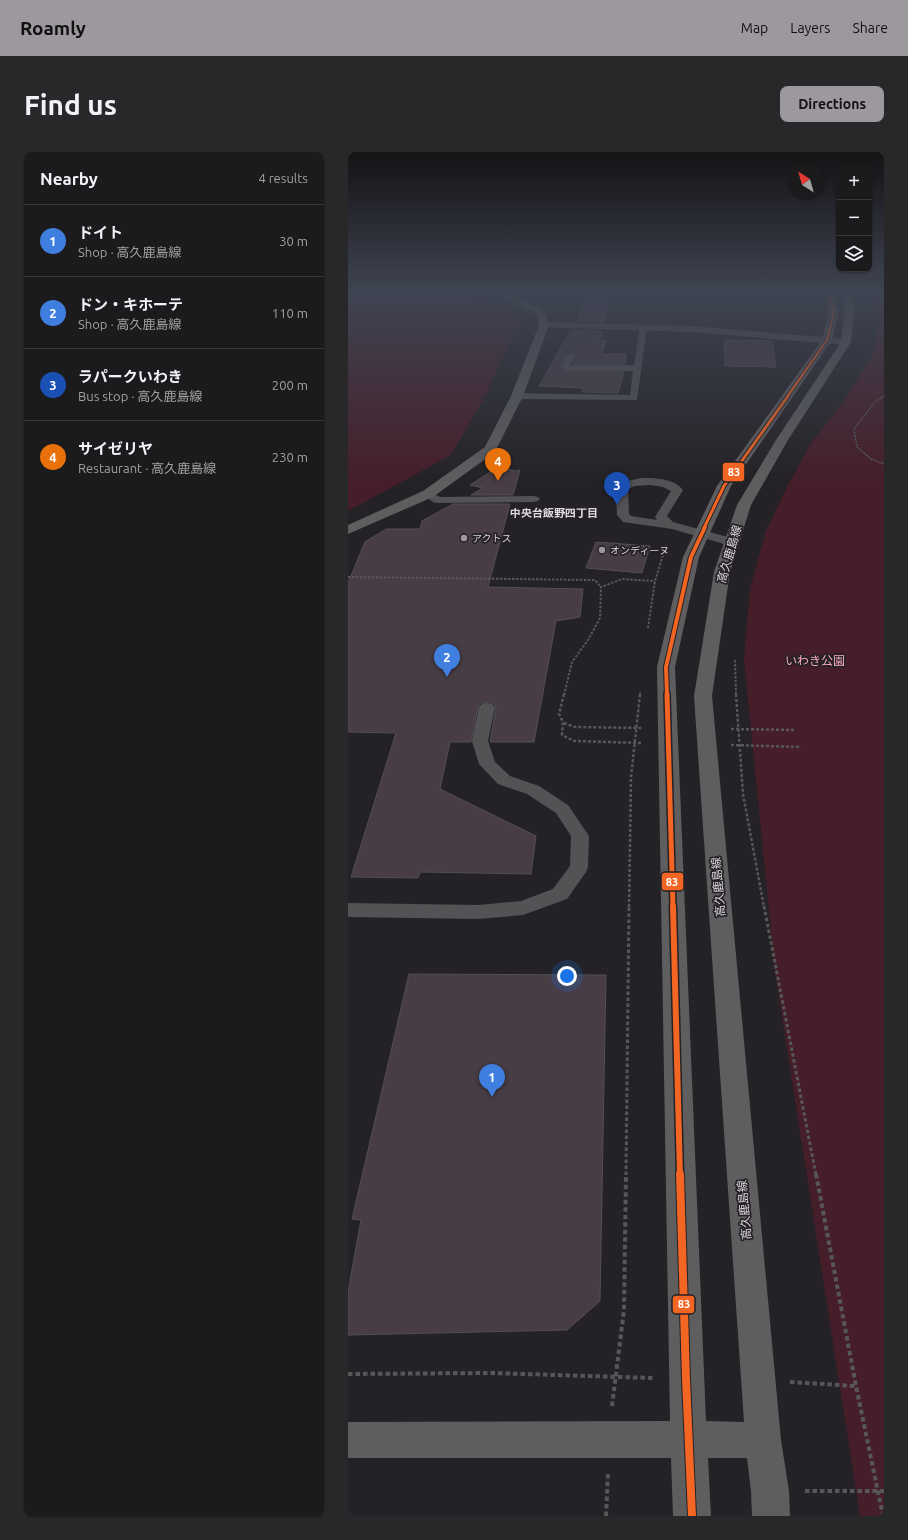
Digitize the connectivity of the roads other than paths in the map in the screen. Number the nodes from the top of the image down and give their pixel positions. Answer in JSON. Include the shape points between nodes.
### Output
{"nodes":[{"id":1,"x":571,"y":355,"type":"dead end"},
{"id":2,"x":532,"y":356,"type":"edge"},
{"id":3,"x":640,"y":356,"type":"edge"},
{"id":4,"x":825,"y":356,"type":"edge"},
{"id":5,"x":828,"y":356,"type":"edge"},
{"id":6,"x":638,"y":368,"type":"junction"},
{"id":7,"x":517,"y":396,"type":"junction"},
{"id":8,"x":428,"y":494,"type":"junction"},
{"id":9,"x":534,"y":499,"type":"dead end"},
{"id":10,"x":669,"y":525,"type":"junction"},
{"id":11,"x":348,"y":530,"type":"edge"},
{"id":12,"x":702,"y":534,"type":"junction"},
{"id":13,"x":731,"y":542,"type":"junction"},
{"id":14,"x":487,"y":707,"type":"dead end"},
{"id":15,"x":348,"y":910,"type":"edge"},
{"id":16,"x":689,"y":1439,"type":"junction"},
{"id":17,"x":348,"y":1440,"type":"edge"},
{"id":18,"x":763,"y":1440,"type":"junction"},
{"id":19,"x":692,"y":1516,"type":"edge"},
{"id":20,"x":771,"y":1516,"type":"edge"}],
"edges":[{"from":1,"to":6,"type":"lane","via":[[565,368]]},
{"from":2,"to":7,"type":"main road"},
{"from":3,"to":6,"type":"lane"},
{"from":4,"to":12,"type":"main road","name":"高久鹿島線","via":[[724,486]]},
{"from":5,"to":13,"type":"main road","name":"高久鹿島線","via":[[744,505]]},
{"from":6,"to":7,"type":"lane","via":[[634,398]]},
{"from":7,"to":8,"type":"main road","via":[[490,449]]},
{"from":8,"to":9,"type":"lane","via":[[437,500]]},
{"from":8,"to":11,"type":"main road"},
{"from":10,"to":10,"type":"lane","via":[[627,519],[623,515],[622,488],[642,482],[664,483],[675,487],[677,490],[661,517]]},
{"from":10,"to":12,"type":"lane"},
{"from":12,"to":13,"type":"lane"},
{"from":12,"to":16,"type":"main road","name":"高久鹿島線","via":[[692,557],[666,666]]},
{"from":13,"to":18,"type":"main road","name":"高久鹿島線","via":[[722,572],[702,696]]},
{"from":14,"to":15,"type":"lane","via":[[480,741],[487,764],[504,780],[533,790],[562,809],[580,836],[579,867],[560,894],[523,908],[478,912]]},
{"from":16,"to":17,"type":"main road"},
{"from":16,"to":18,"type":"main road"},
{"from":16,"to":19,"type":"main road","name":"高久鹿島線"},
{"from":18,"to":20,"type":"main road","name":"高久鹿島線"}]}
